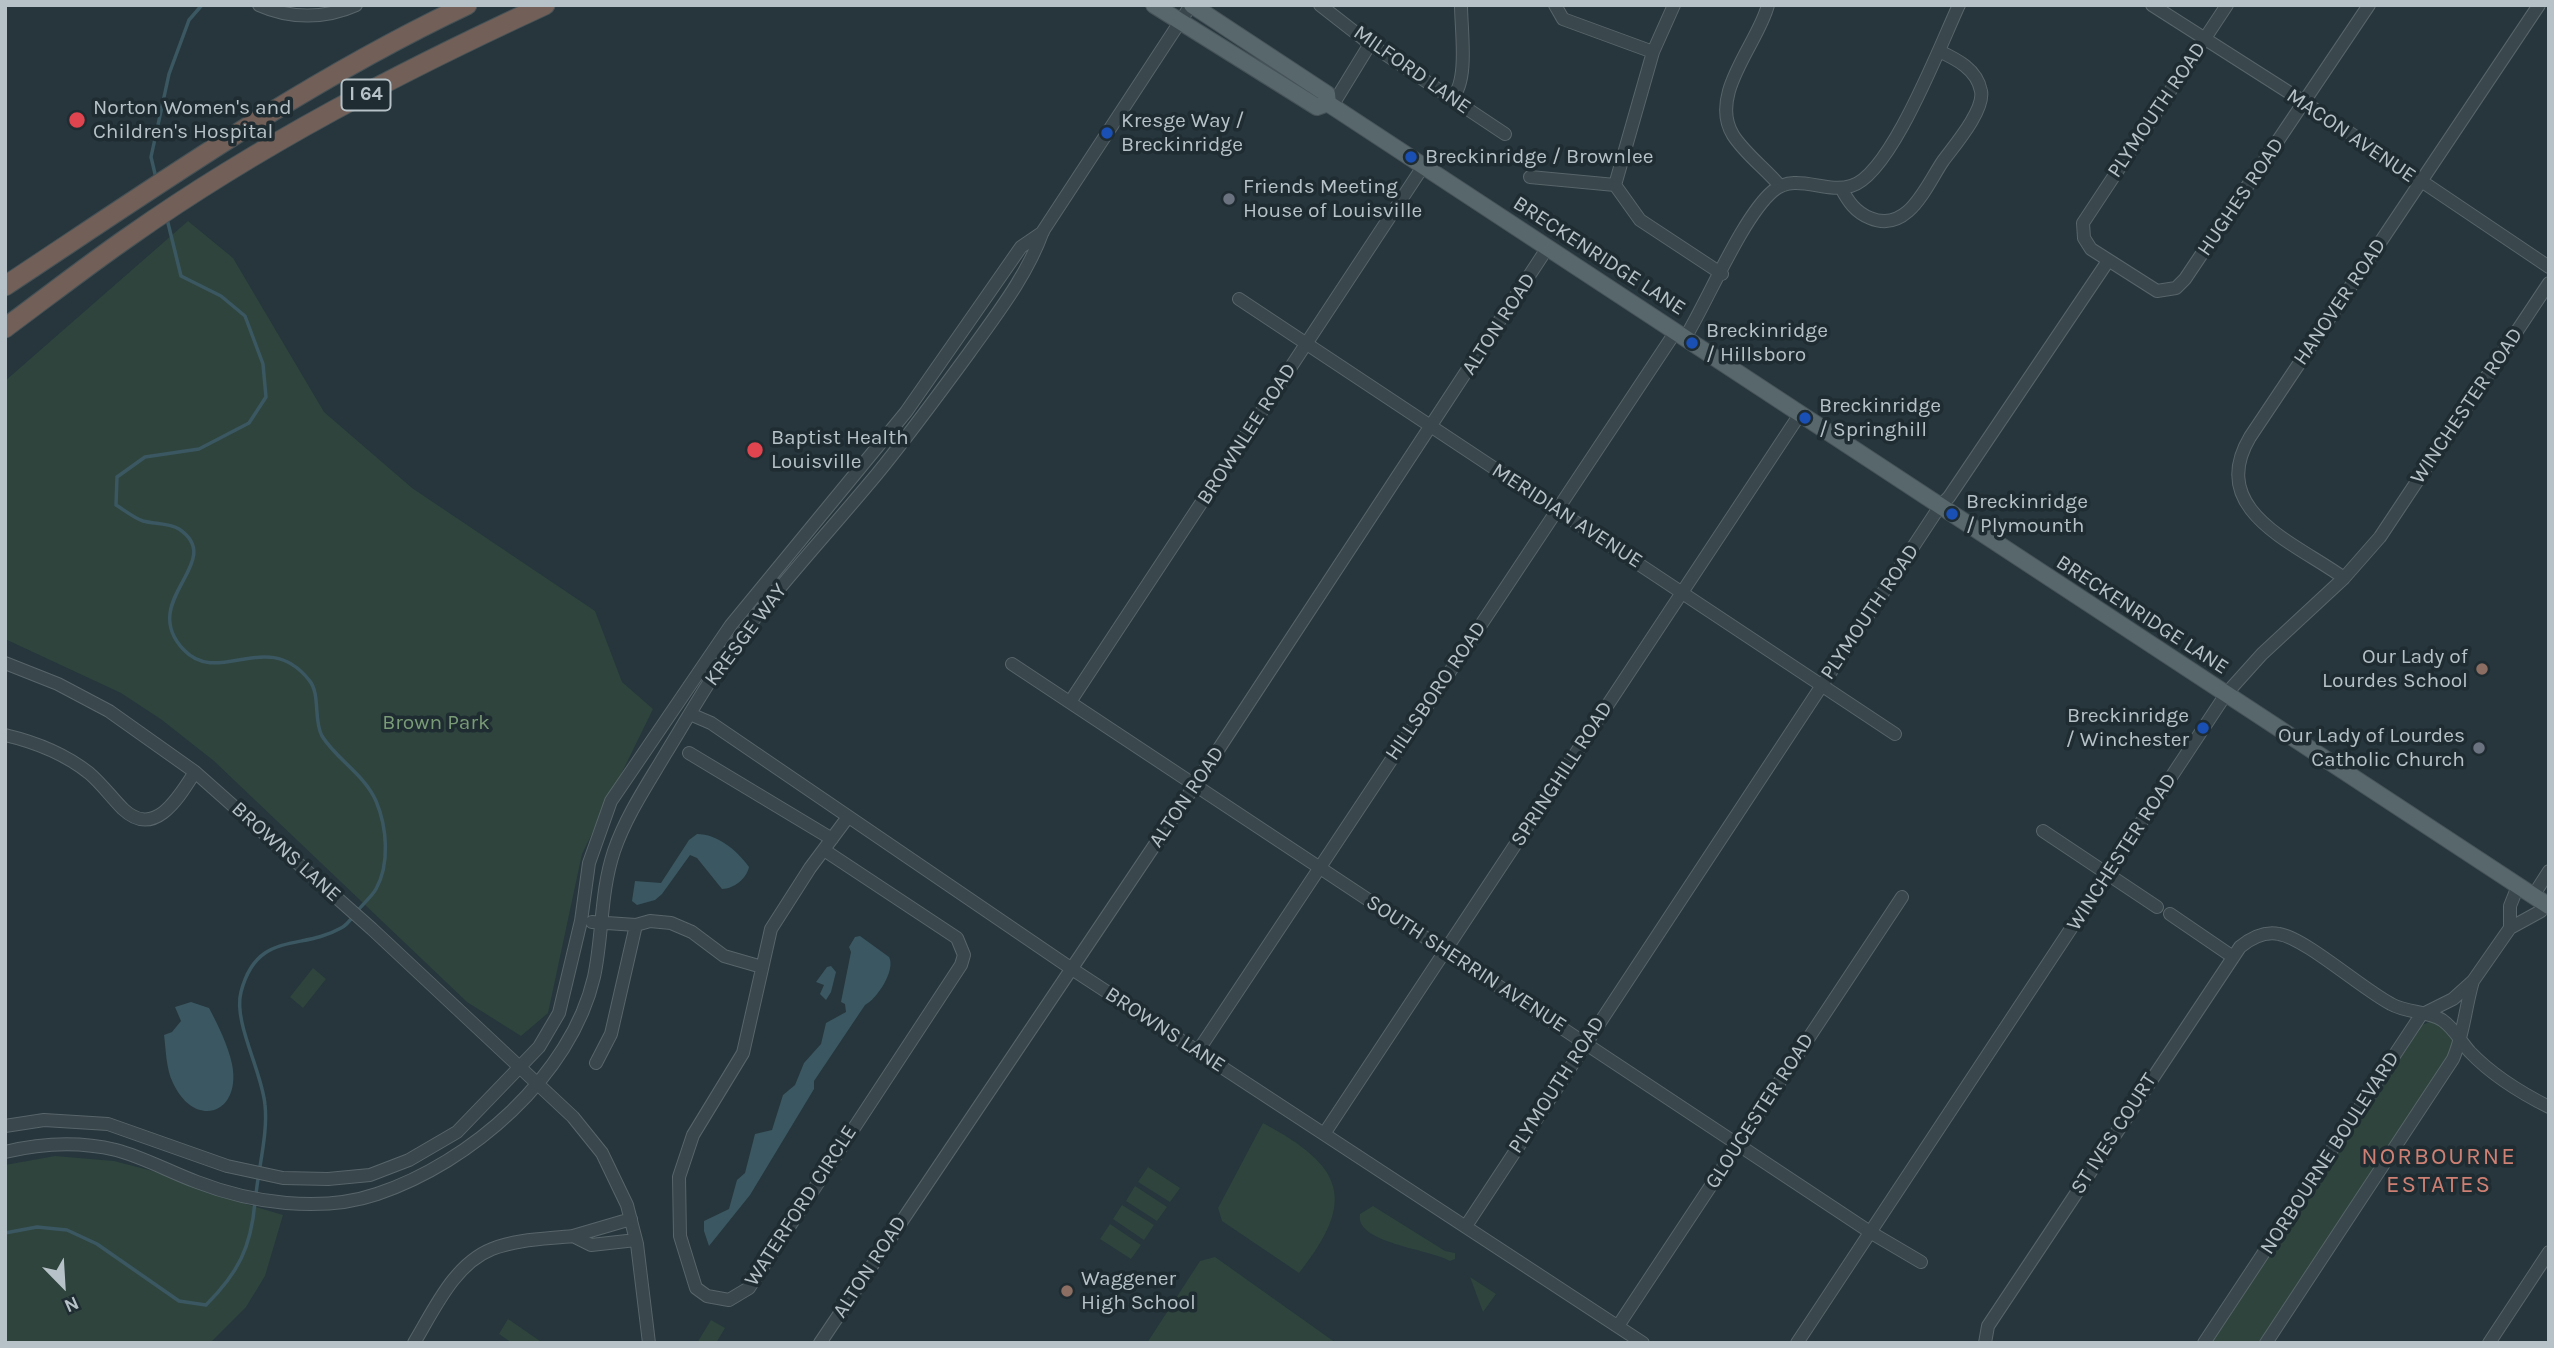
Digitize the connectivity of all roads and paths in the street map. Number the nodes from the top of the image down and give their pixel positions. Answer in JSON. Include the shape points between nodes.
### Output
{"nodes":[{"id":1,"x":259,"y":5,"type":"edge"},
{"id":2,"x":356,"y":5,"type":"edge"},
{"id":3,"x":467,"y":5,"type":"edge"},
{"id":4,"x":545,"y":5,"type":"edge"},
{"id":5,"x":1154,"y":5,"type":"edge"},
{"id":6,"x":1192,"y":5,"type":"edge"},
{"id":7,"x":1320,"y":5,"type":"edge"},
{"id":8,"x":1461,"y":5,"type":"edge"},
{"id":9,"x":1555,"y":5,"type":"edge"},
{"id":10,"x":1674,"y":5,"type":"edge"},
{"id":11,"x":1768,"y":5,"type":"edge"},
{"id":12,"x":1959,"y":5,"type":"edge"},
{"id":13,"x":2152,"y":5,"type":"edge"},
{"id":14,"x":2227,"y":5,"type":"edge"},
{"id":15,"x":2369,"y":5,"type":"edge"},
{"id":16,"x":2539,"y":5,"type":"edge"},
{"id":17,"x":1180,"y":23,"type":"junction"},
{"id":18,"x":2204,"y":40,"type":"junction"},
{"id":19,"x":1370,"y":44,"type":"junction"},
{"id":20,"x":1939,"y":51,"type":"junction"},
{"id":21,"x":1653,"y":52,"type":"junction"},
{"id":22,"x":1452,"y":99,"type":"junction"},
{"id":23,"x":2304,"y":102,"type":"junction"},
{"id":24,"x":1330,"y":105,"type":"junction"},
{"id":25,"x":1505,"y":134,"type":"dead end"},
{"id":26,"x":1424,"y":165,"type":"junction"},
{"id":27,"x":1530,"y":177,"type":"dead end"},
{"id":28,"x":2420,"y":183,"type":"junction"},
{"id":29,"x":1615,"y":185,"type":"junction"},
{"id":30,"x":1780,"y":186,"type":"junction"},
{"id":31,"x":1841,"y":188,"type":"junction"},
{"id":32,"x":1043,"y":231,"type":"junction"},
{"id":33,"x":1548,"y":247,"type":"junction"},
{"id":34,"x":2108,"y":261,"type":"junction"},
{"id":35,"x":2549,"y":267,"type":"edge"},
{"id":36,"x":1722,"y":274,"type":"junction"},
{"id":37,"x":2549,"y":283,"type":"edge"},
{"id":38,"x":5,"y":286,"type":"edge"},
{"id":39,"x":1239,"y":299,"type":"dead end"},
{"id":40,"x":5,"y":328,"type":"edge"},
{"id":41,"x":1680,"y":334,"type":"junction"},
{"id":42,"x":1307,"y":342,"type":"junction"},
{"id":43,"x":1800,"y":414,"type":"junction"},
{"id":44,"x":1431,"y":427,"type":"junction"},
{"id":45,"x":1940,"y":506,"type":"junction"},
{"id":46,"x":1556,"y":509,"type":"junction"},
{"id":47,"x":2344,"y":578,"type":"junction"},
{"id":48,"x":1682,"y":592,"type":"junction"},
{"id":49,"x":5,"y":663,"type":"edge"},
{"id":50,"x":1012,"y":664,"type":"dead end"},
{"id":51,"x":1821,"y":684,"type":"junction"},
{"id":52,"x":2226,"y":694,"type":"junction"},
{"id":53,"x":1070,"y":702,"type":"junction"},
{"id":54,"x":690,"y":714,"type":"junction"},
{"id":55,"x":1895,"y":734,"type":"dead end"},
{"id":56,"x":5,"y":735,"type":"edge"},
{"id":57,"x":689,"y":753,"type":"dead end"},
{"id":58,"x":195,"y":772,"type":"junction"},
{"id":59,"x":1195,"y":785,"type":"junction"},
{"id":60,"x":848,"y":817,"type":"junction"},
{"id":61,"x":2043,"y":831,"type":"dead end"},
{"id":62,"x":828,"y":845,"type":"junction"},
{"id":63,"x":1320,"y":868,"type":"junction"},
{"id":64,"x":2549,"y":872,"type":"edge"},
{"id":65,"x":2107,"y":874,"type":"junction"},
{"id":66,"x":2518,"y":886,"type":"junction"},
{"id":67,"x":1902,"y":897,"type":"dead end"},
{"id":68,"x":2542,"y":902,"type":"edge"},
{"id":69,"x":2157,"y":907,"type":"dead end"},
{"id":70,"x":2170,"y":915,"type":"dead end"},
{"id":71,"x":581,"y":921,"type":"junction"},
{"id":72,"x":600,"y":922,"type":"junction"},
{"id":73,"x":636,"y":925,"type":"junction"},
{"id":74,"x":2510,"y":928,"type":"junction"},
{"id":75,"x":1445,"y":951,"type":"junction"},
{"id":76,"x":2233,"y":957,"type":"junction"},
{"id":77,"x":762,"y":967,"type":"junction"},
{"id":78,"x":1072,"y":969,"type":"junction"},
{"id":79,"x":2473,"y":981,"type":"junction"},
{"id":80,"x":2421,"y":1015,"type":"junction"},
{"id":81,"x":2462,"y":1040,"type":"junction"},
{"id":82,"x":1585,"y":1043,"type":"junction"},
{"id":83,"x":1198,"y":1051,"type":"junction"},
{"id":84,"x":596,"y":1063,"type":"dead end"},
{"id":85,"x":521,"y":1069,"type":"junction"},
{"id":86,"x":536,"y":1082,"type":"junction"},
{"id":87,"x":2549,"y":1107,"type":"edge"},
{"id":88,"x":5,"y":1126,"type":"edge"},
{"id":89,"x":1324,"y":1134,"type":"junction"},
{"id":90,"x":1738,"y":1144,"type":"junction"},
{"id":91,"x":5,"y":1152,"type":"edge"},
{"id":92,"x":631,"y":1220,"type":"junction"},
{"id":93,"x":1466,"y":1226,"type":"junction"},
{"id":94,"x":1870,"y":1232,"type":"junction"},
{"id":95,"x":573,"y":1237,"type":"junction"},
{"id":96,"x":636,"y":1240,"type":"junction"},
{"id":97,"x":2549,"y":1252,"type":"edge"},
{"id":98,"x":1921,"y":1262,"type":"dead end"},
{"id":99,"x":1618,"y":1326,"type":"junction"},
{"id":100,"x":414,"y":1343,"type":"edge"},
{"id":101,"x":649,"y":1343,"type":"edge"},
{"id":102,"x":820,"y":1343,"type":"edge"},
{"id":103,"x":1643,"y":1343,"type":"edge"},
{"id":104,"x":1797,"y":1343,"type":"edge"},
{"id":105,"x":1985,"y":1343,"type":"edge"},
{"id":106,"x":2204,"y":1343,"type":"edge"},
{"id":107,"x":2266,"y":1343,"type":"edge"},
{"id":108,"x":2489,"y":1343,"type":"edge"}],
"edges":[{"from":1,"to":2,"type":"street","via":[[312,16]]},
{"from":3,"to":38,"type":"highway","number":"I 64","via":[[394,39],[185,167]]},
{"from":4,"to":40,"type":"highway","number":"I 64","via":[[436,57],[266,149],[139,230]]},
{"from":5,"to":17,"type":"main road","name":"BRECKENRIDGE LANE"},
{"from":6,"to":17,"type":"street","name":"KRESGE WAY"},
{"from":6,"to":24,"type":"main road","name":"BRECKENRIDGE LANE","via":[[1327,94]]},
{"from":7,"to":19,"type":"street","name":"MILFORD LANE"},
{"from":8,"to":22,"type":"street","via":[[1461,86]]},
{"from":9,"to":21,"type":"street","via":[[1563,19]]},
{"from":10,"to":21,"type":"street"},
{"from":11,"to":30,"type":"street","via":[[1759,33],[1733,80],[1726,114],[1738,142]]},
{"from":12,"to":20,"type":"street"},
{"from":13,"to":18,"type":"street","name":"MACON AVENUE"},
{"from":14,"to":18,"type":"street","name":"PLYMOUTH ROAD"},
{"from":15,"to":23,"type":"street","name":"HUGHES ROAD"},
{"from":16,"to":28,"type":"street","name":"HANOVER ROAD"},
{"from":17,"to":24,"type":"main road","name":"BRECKENRIDGE LANE","via":[[1317,107]]},
{"from":17,"to":32,"type":"street","name":"KRESGE WAY"},
{"from":18,"to":23,"type":"street","name":"MACON AVENUE"},
{"from":18,"to":34,"type":"street","name":"PLYMOUTH ROAD","via":[[2086,215],[2084,238]]},
{"from":19,"to":22,"type":"street","name":"MILFORD LANE"},
{"from":19,"to":24,"type":"street"},
{"from":20,"to":31,"type":"street","via":[[1878,163],[1860,182]]},
{"from":20,"to":31,"type":"street","via":[[1969,69],[1981,91],[1980,101],[1913,208],[1897,220],[1876,220],[1849,204]]},
{"from":21,"to":29,"type":"street"},
{"from":22,"to":25,"type":"street","name":"MILFORD LANE"},
{"from":23,"to":28,"type":"street","name":"MACON AVENUE"},
{"from":23,"to":34,"type":"street","name":"HUGHES ROAD","via":[[2180,285],[2157,291]]},
{"from":24,"to":26,"type":"main road","name":"BRECKENRIDGE LANE"},
{"from":26,"to":33,"type":"main road","name":"BRECKENRIDGE LANE"},
{"from":26,"to":42,"type":"street","name":"BROWNLEE ROAD"},
{"from":27,"to":29,"type":"street"},
{"from":28,"to":35,"type":"street","name":"MACON AVENUE"},
{"from":28,"to":47,"type":"street","name":"HANOVER ROAD","via":[[2250,436],[2239,464],[2239,484],[2250,511]]},
{"from":29,"to":36,"type":"street","via":[[1640,220]]},
{"from":30,"to":31,"type":"street","via":[[1799,183]]},
{"from":30,"to":36,"type":"street","name":"HILLSBORO ROAD","via":[[1754,215]]},
{"from":32,"to":54,"type":"street","name":"KRESGE WAY","via":[[1034,257],[935,401],[743,634]]},
{"from":32,"to":71,"type":"street","name":"KRESGE WAY","via":[[1021,247],[906,412],[731,625],[657,732],[601,822],[589,863]]},
{"from":33,"to":41,"type":"main road","name":"BRECKENRIDGE LANE"},
{"from":33,"to":44,"type":"street","name":"ALTON ROAD"},
{"from":34,"to":45,"type":"street","name":"PLYMOUTH ROAD"},
{"from":36,"to":41,"type":"street","name":"HILLSBORO ROAD"},
{"from":37,"to":47,"type":"street","name":"WINCHESTER ROAD","via":[[2380,537]]},
{"from":39,"to":42,"type":"street","name":"MERIDIAN AVENUE"},
{"from":41,"to":43,"type":"main road","name":"BRECKENRIDGE LANE"},
{"from":41,"to":46,"type":"street","name":"HILLSBORO ROAD"},
{"from":42,"to":44,"type":"street","name":"MERIDIAN AVENUE"},
{"from":42,"to":53,"type":"street","name":"BROWNLEE ROAD"},
{"from":43,"to":45,"type":"main road","name":"BRECKENRIDGE LANE"},
{"from":43,"to":48,"type":"street","name":"SPRINGHILL ROAD"},
{"from":44,"to":46,"type":"street","name":"MERIDIAN AVENUE"},
{"from":44,"to":59,"type":"street","name":"ALTON ROAD"},
{"from":45,"to":51,"type":"street","name":"PLYMOUTH ROAD"},
{"from":45,"to":52,"type":"main road","name":"BRECKENRIDGE LANE"},
{"from":46,"to":48,"type":"street","name":"MERIDIAN AVENUE"},
{"from":46,"to":63,"type":"street","name":"HILLSBORO ROAD"},
{"from":47,"to":52,"type":"street","name":"WINCHESTER ROAD"},
{"from":48,"to":51,"type":"street","name":"MERIDIAN AVENUE"},
{"from":48,"to":75,"type":"street","name":"SPRINGHILL ROAD"},
{"from":49,"to":58,"type":"street","name":"BROWNS LANE","via":[[109,711]]},
{"from":50,"to":53,"type":"street","name":"SOUTH SHERRIN AVENUE"},
{"from":51,"to":55,"type":"street","name":"MERIDIAN AVENUE"},
{"from":51,"to":82,"type":"street","name":"PLYMOUTH ROAD"},
{"from":52,"to":65,"type":"street","name":"WINCHESTER ROAD"},
{"from":52,"to":66,"type":"main road","name":"BRECKENRIDGE LANE"},
{"from":53,"to":59,"type":"street","name":"SOUTH SHERRIN AVENUE"},
{"from":54,"to":60,"type":"street","name":"BROWNS LANE","via":[[711,723]]},
{"from":54,"to":72,"type":"street","name":"KRESGE WAY","via":[[621,833],[604,884]]},
{"from":56,"to":58,"type":"street","via":[[30,741],[79,766],[130,816],[139,819],[156,818],[172,808]]},
{"from":57,"to":62,"type":"street"},
{"from":58,"to":85,"type":"street","name":"BROWNS LANE"},
{"from":59,"to":63,"type":"street","name":"SOUTH SHERRIN AVENUE"},
{"from":59,"to":78,"type":"street","name":"ALTON ROAD"},
{"from":60,"to":62,"type":"street","name":"WATERFORD CIRCLE"},
{"from":60,"to":78,"type":"street","name":"BROWNS LANE"},
{"from":61,"to":65,"type":"street"},
{"from":62,"to":77,"type":"street","name":"WATERFORD CIRCLE","via":[[774,924]]},
{"from":62,"to":77,"type":"street","name":"WATERFORD CIRCLE","via":[[957,938],[963,958],[749,1288],[729,1300],[707,1296],[696,1288],[680,1236],[679,1177],[693,1135],[743,1053]]},
{"from":63,"to":75,"type":"street","name":"SOUTH SHERRIN AVENUE"},
{"from":63,"to":83,"type":"street","name":"HILLSBORO ROAD"},
{"from":64,"to":68,"type":"street","name":"NORBOURNE BOULEVARD"},
{"from":65,"to":69,"type":"street"},
{"from":65,"to":94,"type":"street","name":"WINCHESTER ROAD"},
{"from":66,"to":68,"type":"main road","name":"BRECKENRIDGE LANE"},
{"from":66,"to":74,"type":"street","name":"NORBOURNE BOULEVARD","via":[[2510,906]]},
{"from":67,"to":90,"type":"street","name":"GLOUCESTER ROAD"},
{"from":68,"to":74,"type":"street","name":"NORBOURNE BOULEVARD","via":[[2541,911]]},
{"from":70,"to":76,"type":"street"},
{"from":71,"to":72,"type":"street"},
{"from":71,"to":85,"type":"street","name":"KRESGE WAY","via":[[559,1013]]},
{"from":72,"to":73,"type":"street"},
{"from":72,"to":86,"type":"street","name":"KRESGE WAY","via":[[586,1001],[556,1058]]},
{"from":73,"to":77,"type":"street","via":[[671,923],[724,956]]},
{"from":73,"to":84,"type":"street","via":[[611,1034]]},
{"from":74,"to":79,"type":"street","name":"NORBOURNE BOULEVARD"},
{"from":75,"to":82,"type":"street","name":"SOUTH SHERRIN AVENUE"},
{"from":75,"to":89,"type":"street","name":"SPRINGHILL ROAD"},
{"from":76,"to":80,"type":"street","name":"ST IVES COURT","via":[[2256,936],[2289,936],[2382,999]]},
{"from":76,"to":105,"type":"street","name":"ST IVES COURT","via":[[1988,1326]]},
{"from":78,"to":83,"type":"street","name":"BROWNS LANE"},
{"from":78,"to":102,"type":"street","name":"ALTON ROAD"},
{"from":79,"to":80,"type":"street","name":"NORBOURNE BOULEVARD","via":[[2453,999]]},
{"from":79,"to":81,"type":"street","name":"NORBOURNE BOULEVARD"},
{"from":80,"to":81,"type":"street","via":[[2439,1018]]},
{"from":80,"to":106,"type":"street","name":"NORBOURNE BOULEVARD"},
{"from":81,"to":87,"type":"street","via":[[2496,1074]]},
{"from":81,"to":107,"type":"street","name":"NORBOURNE BOULEVARD"},
{"from":82,"to":90,"type":"street","name":"SOUTH SHERRIN AVENUE"},
{"from":82,"to":93,"type":"street","name":"PLYMOUTH ROAD"},
{"from":83,"to":89,"type":"street","name":"BROWNS LANE"},
{"from":85,"to":86,"type":"street","name":"BROWNS LANE"},
{"from":85,"to":88,"type":"street","name":"KRESGE WAY","via":[[457,1132],[409,1160],[351,1179],[283,1178],[244,1170],[108,1124],[44,1120]]},
{"from":86,"to":91,"type":"street","name":"KRESGE WAY","via":[[467,1150],[400,1186],[347,1201],[278,1202],[238,1195],[120,1151],[93,1146],[49,1143]]},
{"from":86,"to":92,"type":"street","name":"BROWNS LANE","via":[[602,1153]]},
{"from":89,"to":93,"type":"street","name":"BROWNS LANE"},
{"from":90,"to":94,"type":"street","name":"SOUTH SHERRIN AVENUE"},
{"from":90,"to":99,"type":"street","name":"GLOUCESTER ROAD"},
{"from":92,"to":95,"type":"street"},
{"from":92,"to":96,"type":"street","name":"BROWNS LANE"},
{"from":93,"to":99,"type":"street","name":"BROWNS LANE"},
{"from":94,"to":98,"type":"street","name":"SOUTH SHERRIN AVENUE"},
{"from":94,"to":104,"type":"street","name":"WINCHESTER ROAD"},
{"from":95,"to":96,"type":"street","via":[[591,1245]]},
{"from":95,"to":100,"type":"street","via":[[513,1243],[474,1259],[456,1276]]},
{"from":96,"to":101,"type":"street","name":"BROWNS LANE"},
{"from":97,"to":108,"type":"street"},
{"from":99,"to":103,"type":"street","name":"BROWNS LANE"}]}
